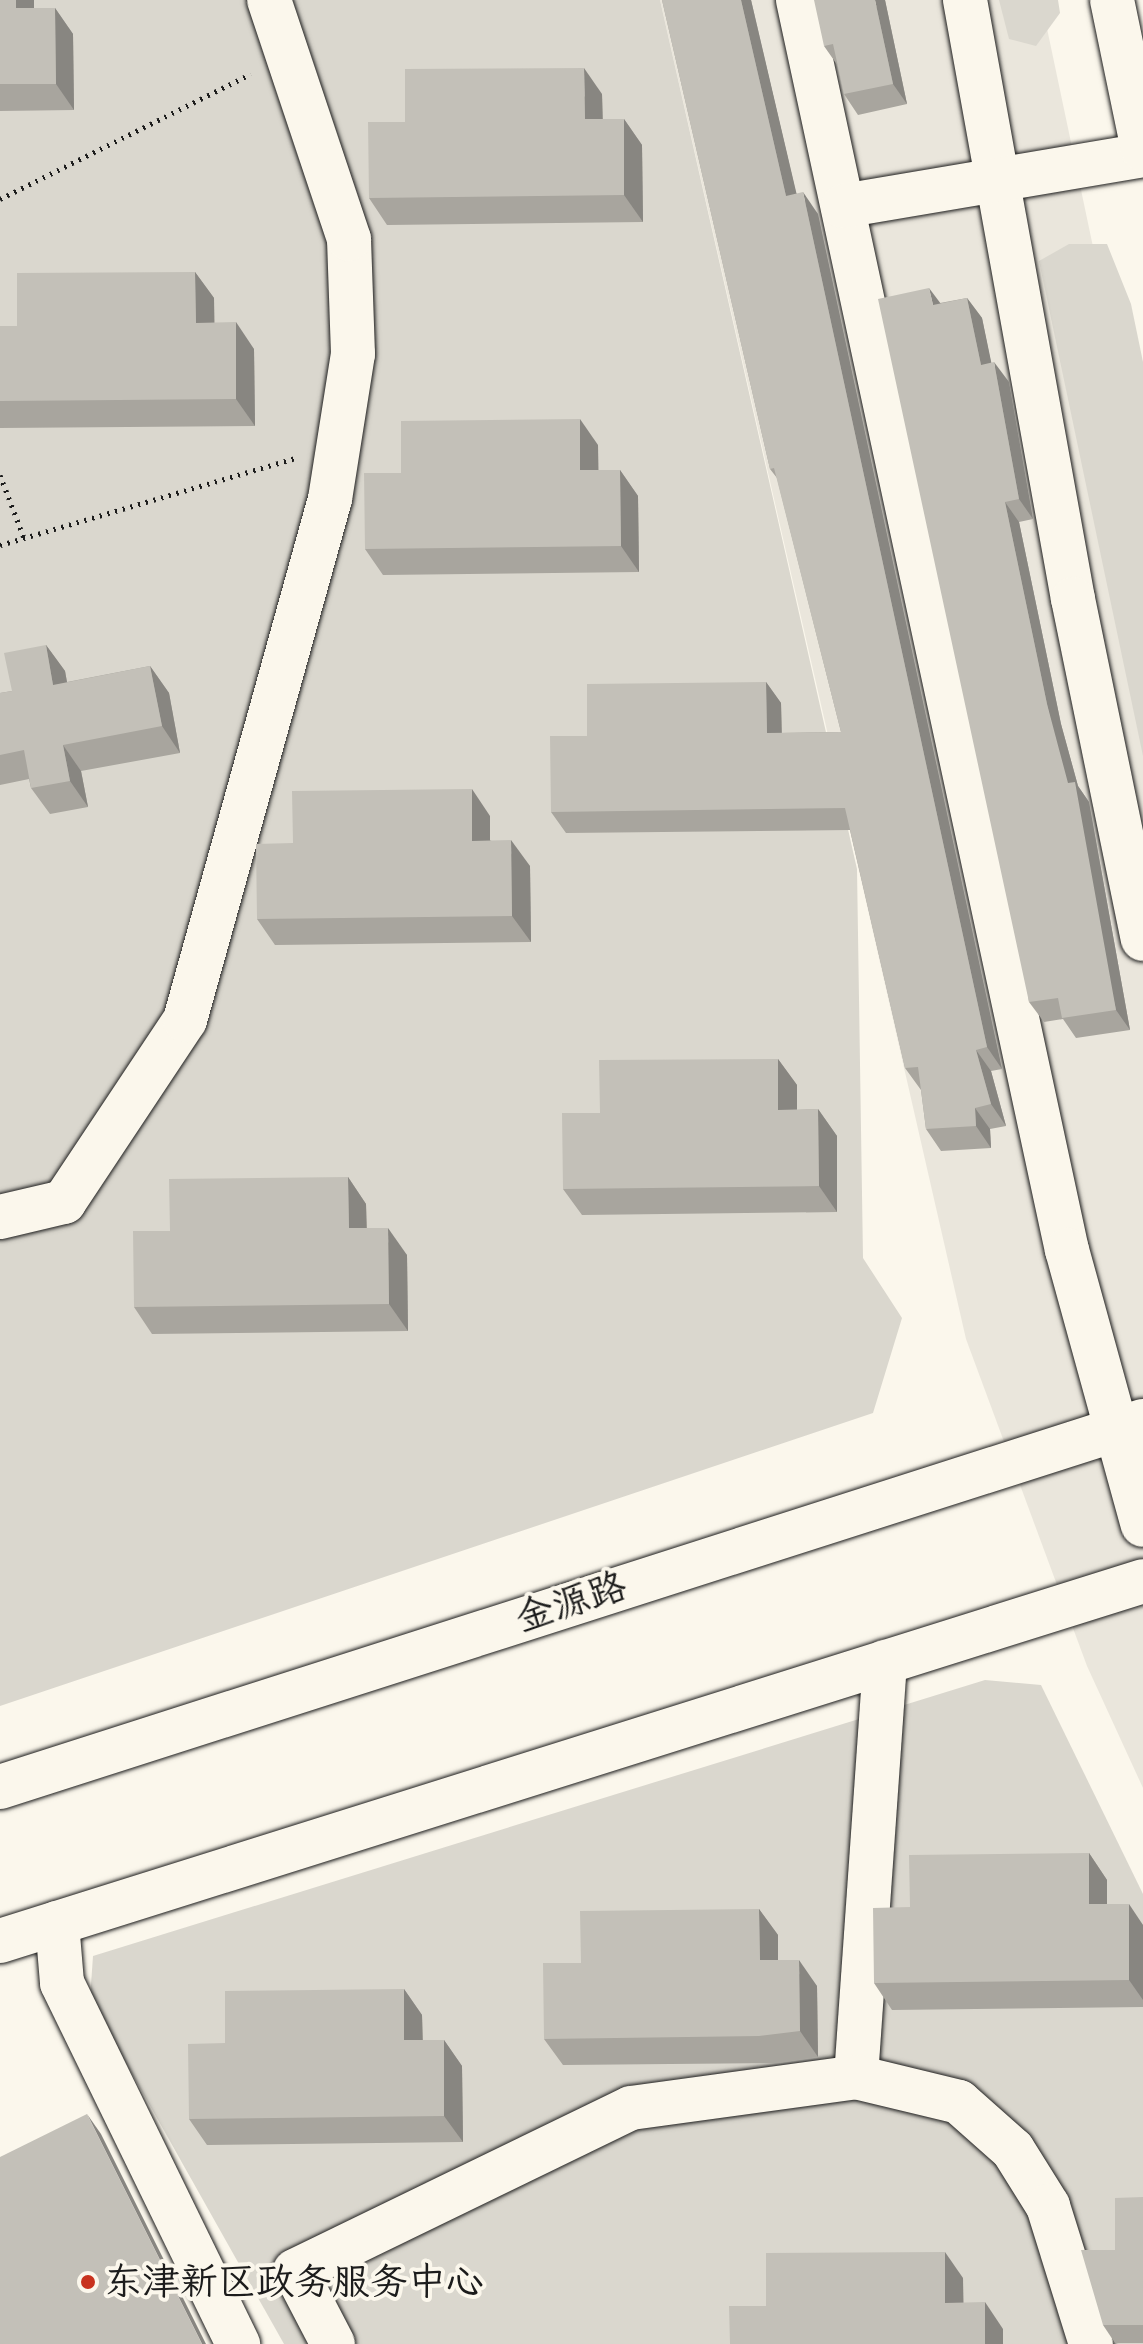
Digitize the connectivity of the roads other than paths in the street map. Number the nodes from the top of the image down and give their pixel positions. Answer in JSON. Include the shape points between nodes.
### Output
{"nodes":[{"id":1,"x":269,"y":0,"type":"edge"},
{"id":2,"x":798,"y":0,"type":"edge"},
{"id":3,"x":965,"y":0,"type":"edge"},
{"id":4,"x":1112,"y":0,"type":"edge"},
{"id":5,"x":1143,"y":153,"type":"edge"},
{"id":6,"x":997,"y":180,"type":"junction"},
{"id":7,"x":843,"y":206,"type":"junction"},
{"id":8,"x":1143,"y":939,"type":"edge"},
{"id":9,"x":0,"y":1217,"type":"edge"},
{"id":10,"x":1130,"y":1424,"type":"edge"},
{"id":11,"x":1143,"y":1525,"type":"edge"},
{"id":12,"x":1143,"y":1581,"type":"edge"},
{"id":13,"x":885,"y":1662,"type":"junction"},
{"id":14,"x":0,"y":1787,"type":"edge"},
{"id":15,"x":57,"y":1923,"type":"junction"},
{"id":16,"x":0,"y":1941,"type":"edge"},
{"id":17,"x":856,"y":2077,"type":"junction"},
{"id":18,"x":238,"y":2344,"type":"edge"},
{"id":19,"x":333,"y":2344,"type":"edge"},
{"id":20,"x":1091,"y":2344,"type":"edge"}],
"edges":[{"from":1,"to":9,"type":"street","via":[[349,239],[353,354],[322,529],[185,1020],[64,1202]]},
{"from":2,"to":7,"type":"street"},
{"from":3,"to":6,"type":"street"},
{"from":4,"to":5,"type":"street"},
{"from":5,"to":6,"type":"street"},
{"from":6,"to":7,"type":"street"},
{"from":6,"to":8,"type":"street","via":[[1073,599]]},
{"from":7,"to":10,"type":"street","via":[[1067,1250]]},
{"from":10,"to":11,"type":"street"},
{"from":10,"to":14,"type":"street","name":"金源路"},
{"from":12,"to":13,"type":"street"},
{"from":13,"to":15,"type":"street"},
{"from":13,"to":17,"type":"street"},
{"from":15,"to":16,"type":"street"},
{"from":15,"to":18,"type":"street","via":[[62,1983]]},
{"from":17,"to":19,"type":"street","via":[[631,2108],[295,2271]]},
{"from":17,"to":20,"type":"street","via":[[959,2102],[1013,2150],[1048,2206]]}]}
